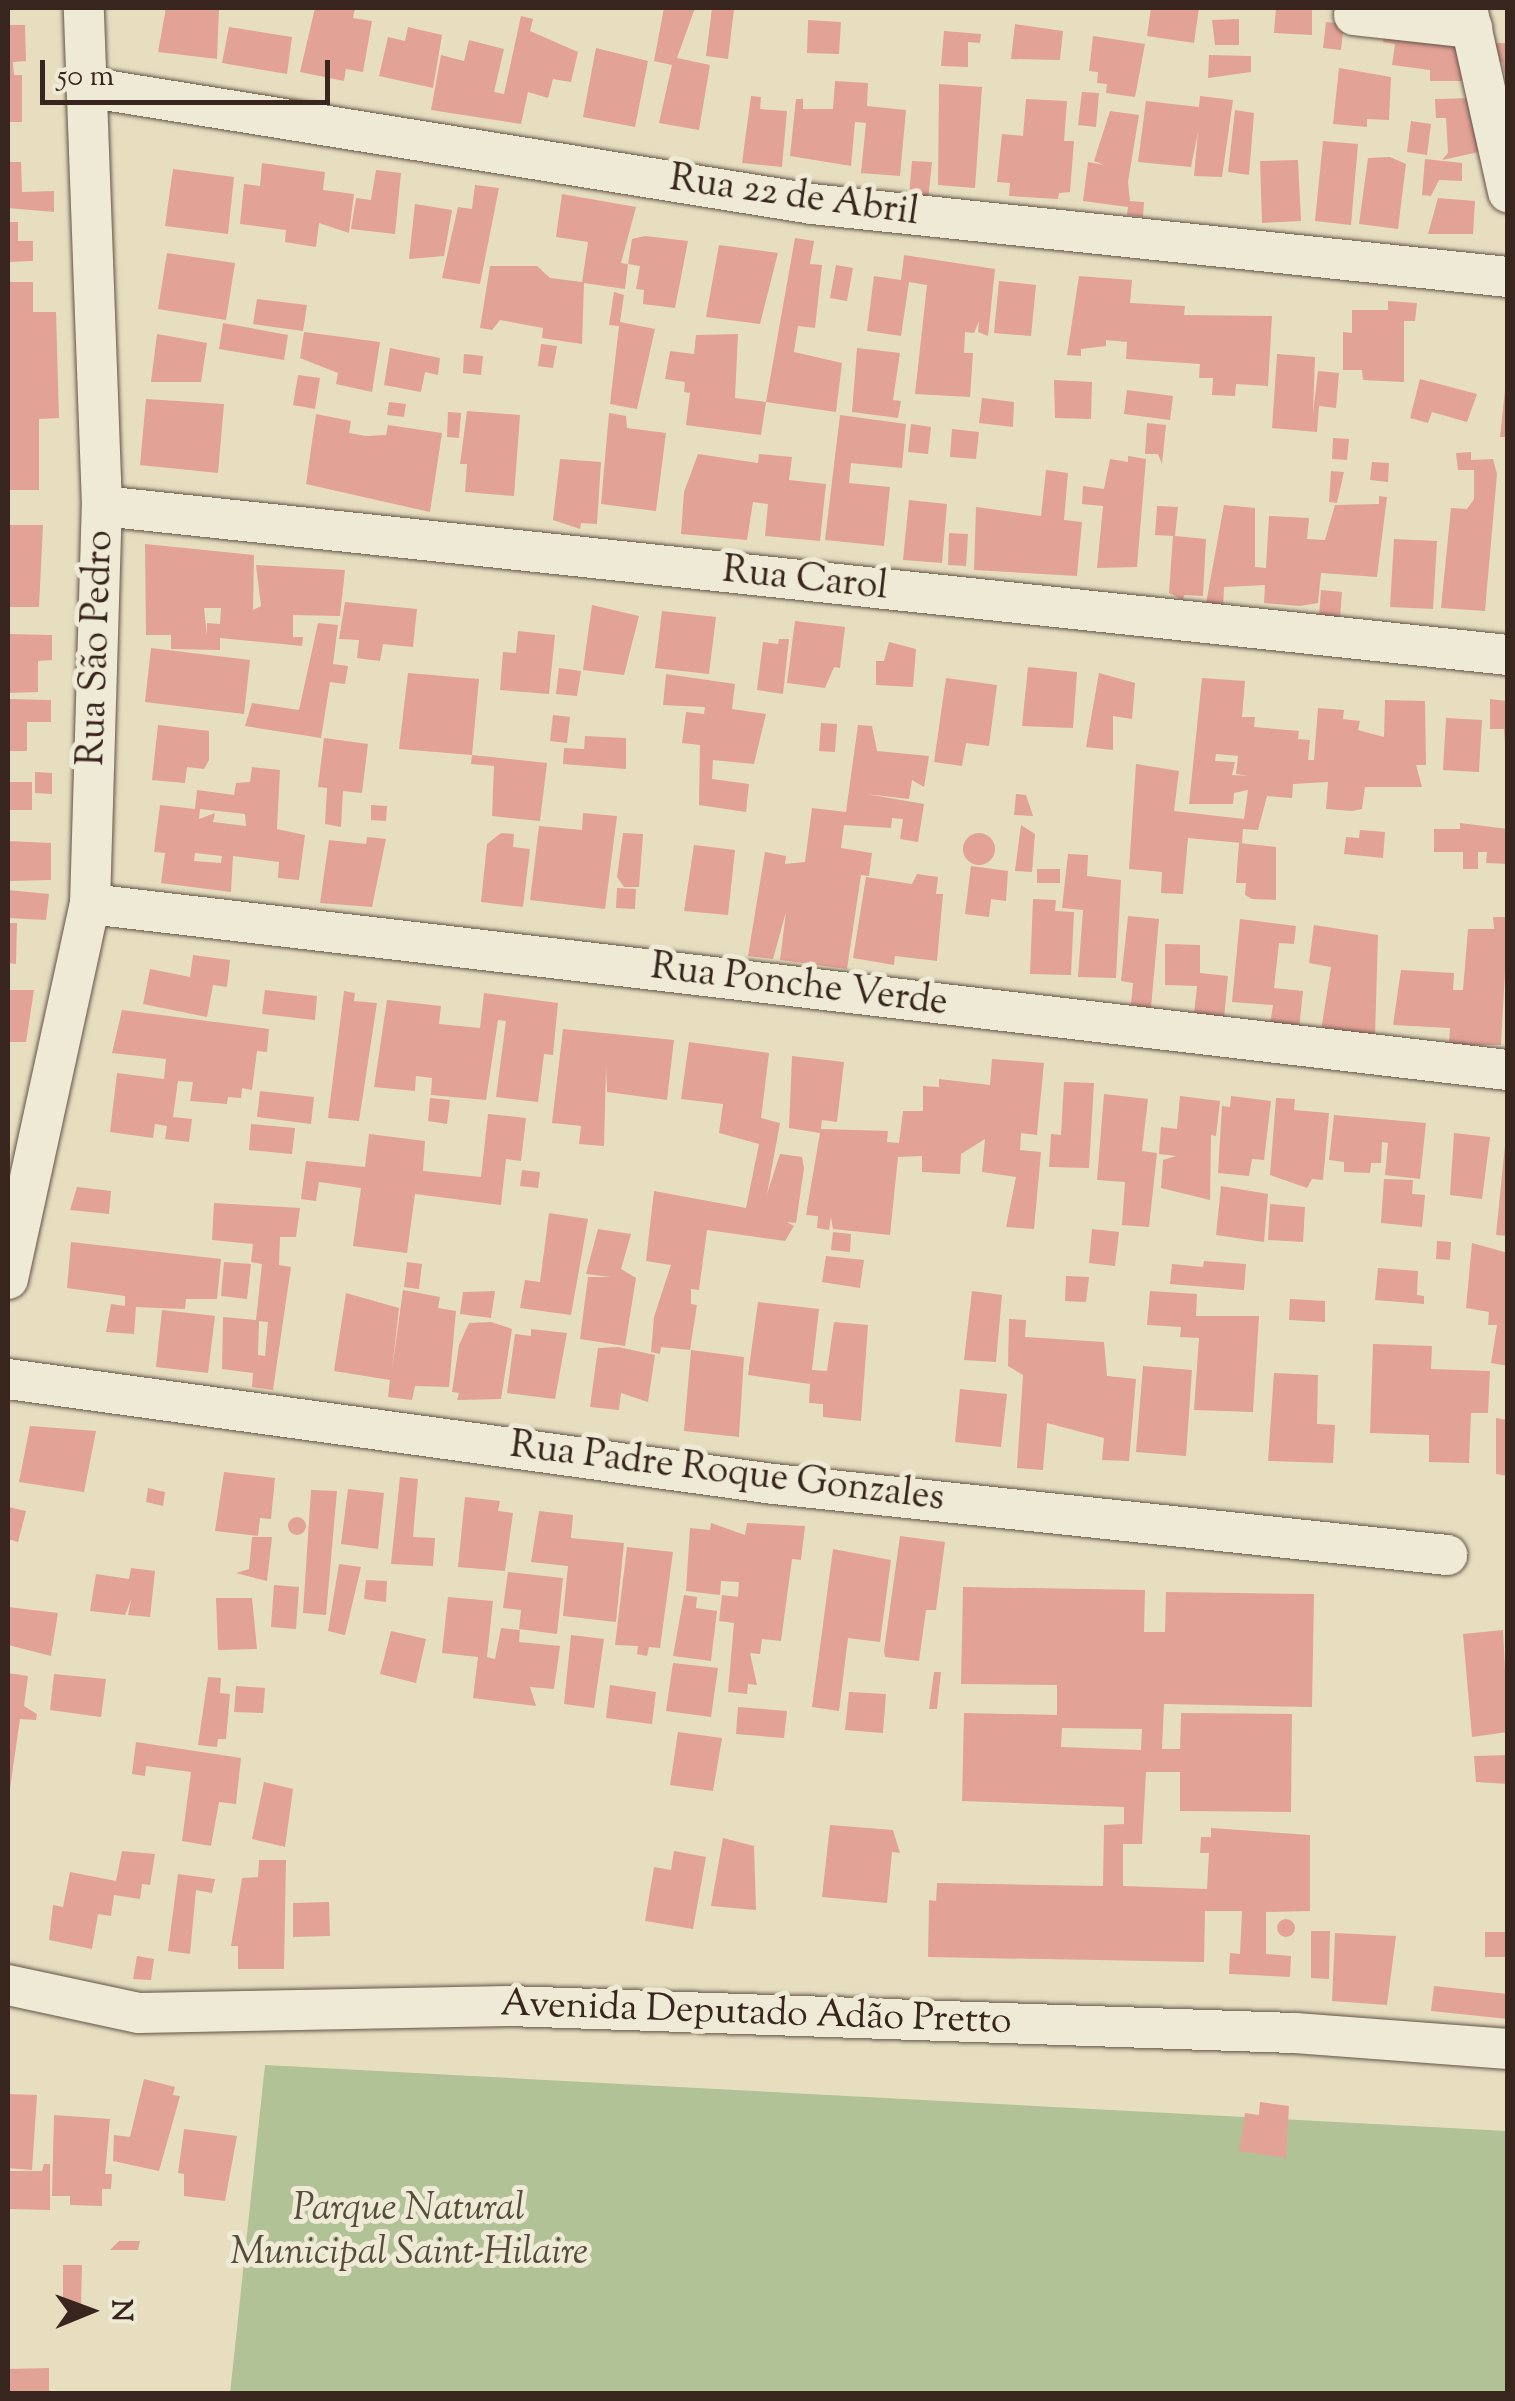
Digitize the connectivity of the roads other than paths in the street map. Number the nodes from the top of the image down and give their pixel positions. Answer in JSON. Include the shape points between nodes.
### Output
{"nodes":[{"id":1,"x":84,"y":8,"type":"edge"},
{"id":2,"x":1354,"y":16,"type":"dead end"},
{"id":3,"x":1469,"y":18,"type":"edge"},
{"id":4,"x":86,"y":87,"type":"junction"},
{"id":5,"x":1508,"y":192,"type":"edge"},
{"id":6,"x":1508,"y":277,"type":"edge"},
{"id":7,"x":102,"y":506,"type":"junction"},
{"id":8,"x":1508,"y":655,"type":"edge"},
{"id":9,"x":90,"y":904,"type":"junction"},
{"id":10,"x":1508,"y":1070,"type":"edge"},
{"id":11,"x":8,"y":1279,"type":"edge"},
{"id":12,"x":8,"y":1379,"type":"edge"},
{"id":13,"x":1448,"y":1555,"type":"dead end"},
{"id":14,"x":8,"y":1985,"type":"edge"},
{"id":15,"x":1508,"y":2049,"type":"edge"}],
"edges":[{"from":1,"to":4,"type":"street","name":"Rua São Pedro"},
{"from":2,"to":3,"type":"street"},
{"from":3,"to":5,"type":"street"},
{"from":4,"to":6,"type":"street","name":"Rua 22 de Abril","via":[[812,204]]},
{"from":4,"to":7,"type":"street","name":"Rua São Pedro"},
{"from":7,"to":8,"type":"street","name":"Rua Carol"},
{"from":7,"to":9,"type":"street","name":"Rua São Pedro"},
{"from":9,"to":10,"type":"street","name":"Rua Ponche Verde"},
{"from":9,"to":11,"type":"street","name":"Rua São Pedro"},
{"from":12,"to":13,"type":"street","name":"Rua Padre Roque Gonzales","via":[[774,1484]]},
{"from":14,"to":15,"type":"street","name":"Avenida Deputado Adão Pretto","via":[[138,2013],[509,2006],[1294,2032]]}]}
